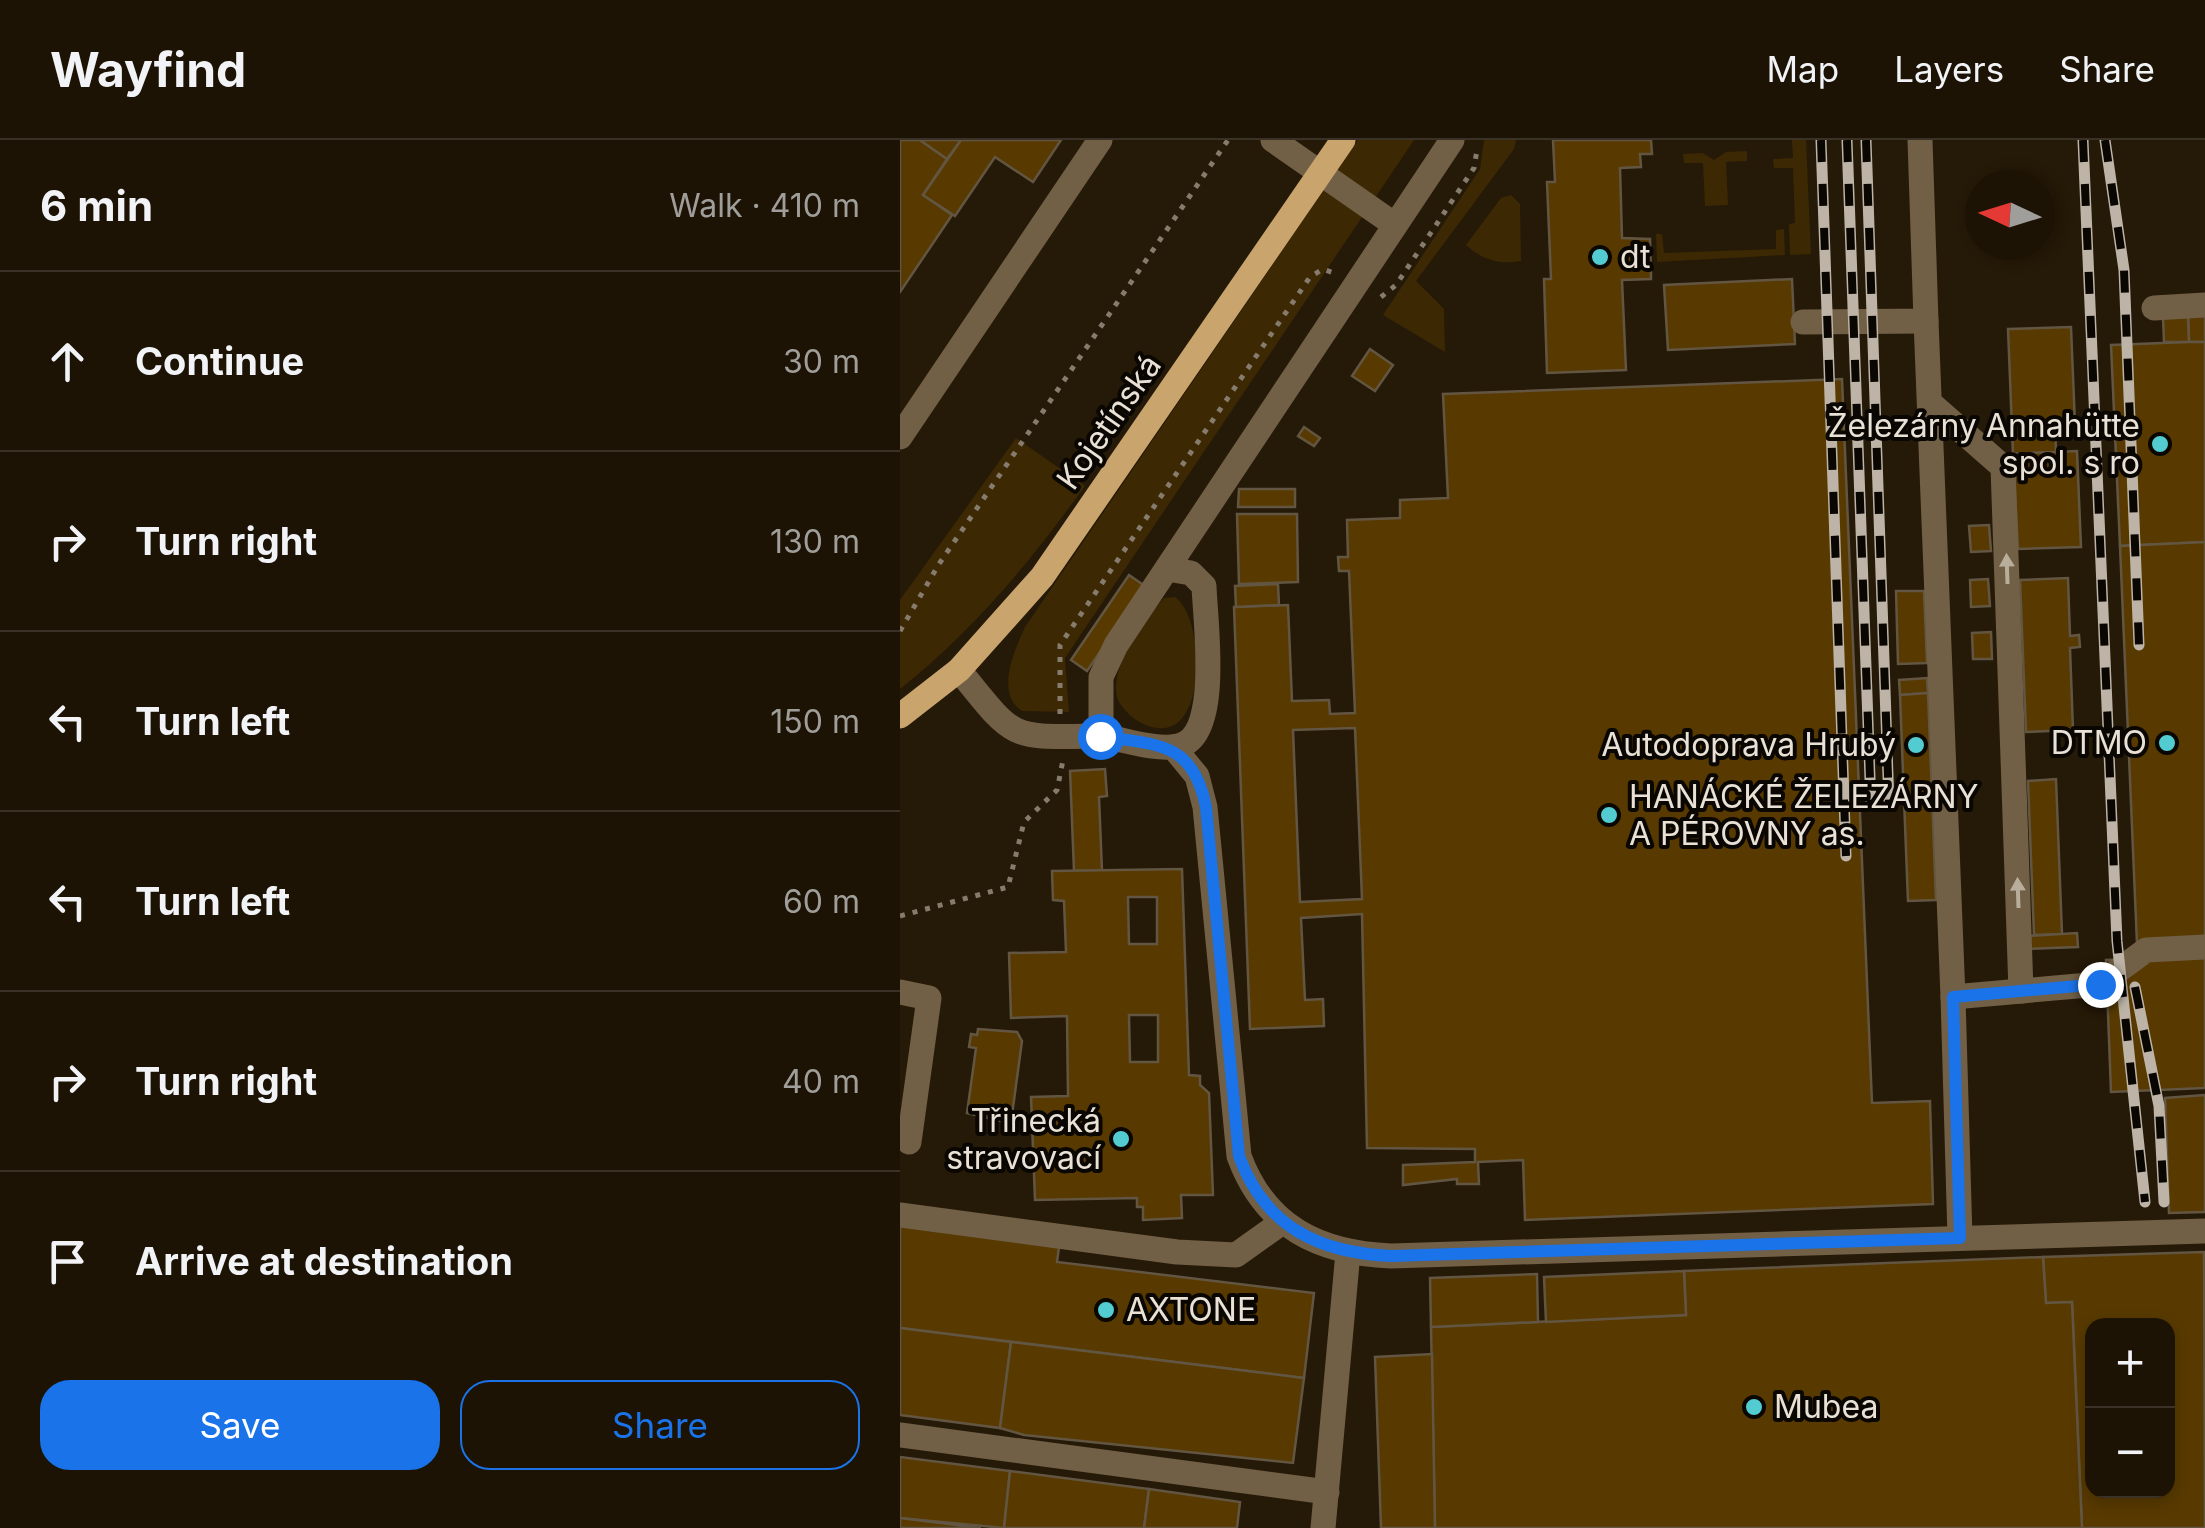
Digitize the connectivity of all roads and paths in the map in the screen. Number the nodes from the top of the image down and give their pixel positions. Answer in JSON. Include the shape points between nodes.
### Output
{"nodes":[{"id":1,"x":1100,"y":140,"type":"edge"},
{"id":2,"x":1228,"y":140,"type":"edge"},
{"id":3,"x":1273,"y":140,"type":"edge"},
{"id":4,"x":1343,"y":140,"type":"edge"},
{"id":5,"x":1452,"y":140,"type":"edge"},
{"id":6,"x":1920,"y":140,"type":"edge"},
{"id":7,"x":1321,"y":172,"type":"junction"},
{"id":8,"x":1395,"y":225,"type":"junction"},
{"id":9,"x":2205,"y":304,"type":"edge"},
{"id":10,"x":2154,"y":308,"type":"dead end"},
{"id":11,"x":1926,"y":321,"type":"junction"},
{"id":12,"x":1803,"y":322,"type":"dead end"},
{"id":13,"x":1930,"y":403,"type":"junction"},
{"id":14,"x":900,"y":437,"type":"edge"},
{"id":15,"x":1167,"y":569,"type":"junction"},
{"id":16,"x":900,"y":631,"type":"edge"},
{"id":17,"x":959,"y":670,"type":"junction"},
{"id":18,"x":900,"y":716,"type":"edge"},
{"id":19,"x":1100,"y":736,"type":"junction"},
{"id":20,"x":1173,"y":748,"type":"junction"},
{"id":21,"x":2205,"y":947,"type":"edge"},
{"id":22,"x":2021,"y":991,"type":"junction"},
{"id":23,"x":900,"y":992,"type":"edge"},
{"id":24,"x":1953,"y":997,"type":"junction"},
{"id":25,"x":909,"y":1142,"type":"dead end"},
{"id":26,"x":900,"y":1215,"type":"edge"},
{"id":27,"x":1281,"y":1223,"type":"junction"},
{"id":28,"x":2205,"y":1231,"type":"edge"},
{"id":29,"x":1960,"y":1238,"type":"junction"},
{"id":30,"x":1348,"y":1252,"type":"junction"},
{"id":31,"x":900,"y":1435,"type":"edge"},
{"id":32,"x":1327,"y":1492,"type":"junction"},
{"id":33,"x":1323,"y":1528,"type":"edge"}],
"edges":[{"from":1,"to":14,"type":"lane"},
{"from":2,"to":16,"type":"path"},
{"from":3,"to":7,"type":"lane"},
{"from":4,"to":7,"type":"main road","name":"Kojetínská"},
{"from":5,"to":8,"type":"lane"},
{"from":6,"to":11,"type":"lane"},
{"from":7,"to":8,"type":"lane"},
{"from":7,"to":17,"type":"main road","name":"Kojetínská","via":[[1042,577]]},
{"from":8,"to":15,"type":"lane"},
{"from":9,"to":10,"type":"lane"},
{"from":11,"to":12,"type":"lane"},
{"from":11,"to":13,"type":"lane"},
{"from":22,"to":13,"type":"lane","one_way":true,"via":[[2003,467]]},
{"from":13,"to":24,"type":"lane"},
{"from":15,"to":19,"type":"lane","via":[[1102,677]]},
{"from":15,"to":20,"type":"lane","via":[[1184,570],[1203,583],[1207,670],[1200,726],[1189,742]]},
{"from":17,"to":18,"type":"main road","name":"Kojetínská"},
{"from":17,"to":19,"type":"lane","via":[[1009,730]]},
{"from":19,"to":20,"type":"lane"},
{"from":20,"to":27,"type":"lane","via":[[1198,776],[1206,807],[1239,1156]]},
{"from":21,"to":22,"type":"lane","via":[[2146,950],[2100,984]]},
{"from":22,"to":24,"type":"lane"},
{"from":23,"to":25,"type":"lane","via":[[929,998]]},
{"from":24,"to":29,"type":"lane"},
{"from":26,"to":27,"type":"lane","via":[[1236,1255]]},
{"from":27,"to":30,"type":"lane"},
{"from":28,"to":29,"type":"lane"},
{"from":29,"to":30,"type":"lane","via":[[1392,1256]]},
{"from":30,"to":32,"type":"lane"},
{"from":31,"to":32,"type":"lane"},
{"from":32,"to":33,"type":"lane"}]}
